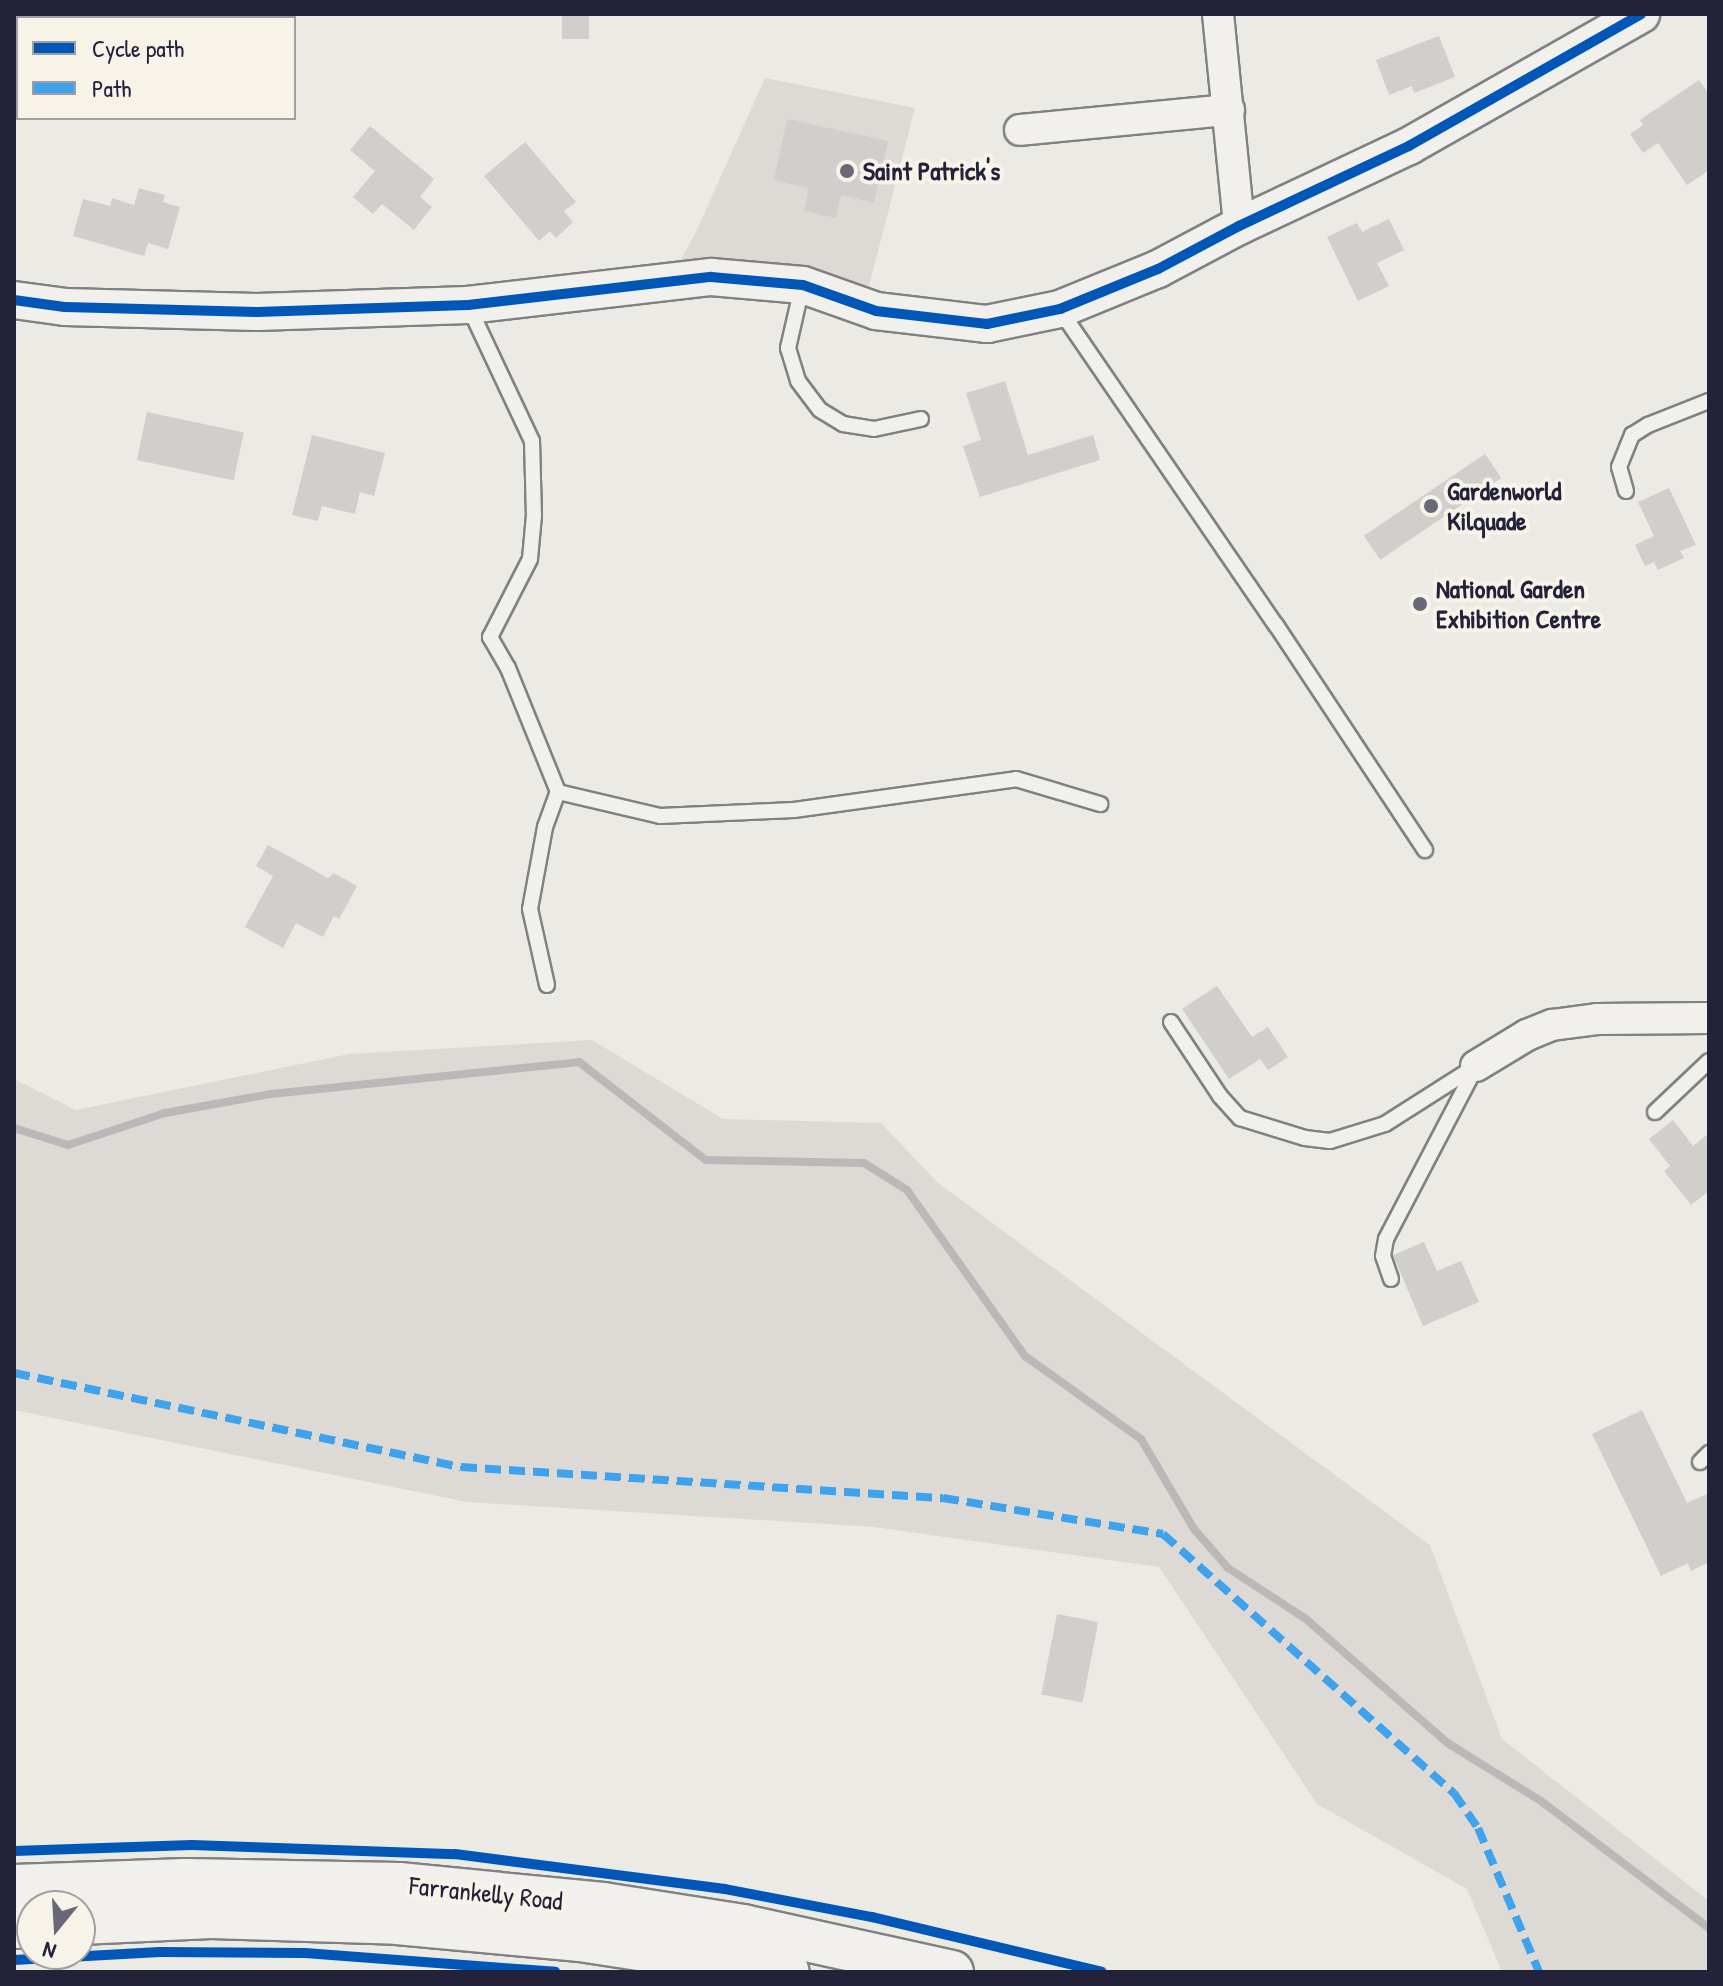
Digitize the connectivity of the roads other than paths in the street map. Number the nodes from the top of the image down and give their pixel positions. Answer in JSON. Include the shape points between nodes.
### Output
{"nodes":[{"id":1,"x":1218,"y":14,"type":"edge"},
{"id":2,"x":1641,"y":14,"type":"edge"},
{"id":3,"x":1229,"y":110,"type":"junction"},
{"id":4,"x":1020,"y":130,"type":"dead end"},
{"id":5,"x":1239,"y":226,"type":"junction"},
{"id":6,"x":803,"y":285,"type":"junction"},
{"id":7,"x":14,"y":300,"type":"edge"},
{"id":8,"x":468,"y":305,"type":"junction"},
{"id":9,"x":1060,"y":309,"type":"junction"},
{"id":10,"x":1709,"y":401,"type":"edge"},
{"id":11,"x":921,"y":419,"type":"dead end"},
{"id":12,"x":1626,"y":491,"type":"dead end"},
{"id":13,"x":558,"y":792,"type":"junction"},
{"id":14,"x":1100,"y":804,"type":"dead end"},
{"id":15,"x":1425,"y":850,"type":"dead end"},
{"id":16,"x":547,"y":985,"type":"dead end"},
{"id":17,"x":1709,"y":1018,"type":"edge"},
{"id":18,"x":1171,"y":1022,"type":"dead end"},
{"id":19,"x":1709,"y":1061,"type":"edge"},
{"id":20,"x":1476,"y":1066,"type":"junction"},
{"id":21,"x":1655,"y":1112,"type":"dead end"},
{"id":22,"x":1391,"y":1279,"type":"dead end"},
{"id":23,"x":14,"y":1886,"type":"edge"},
{"id":24,"x":96,"y":1922,"type":"edge"},
{"id":25,"x":788,"y":1972,"type":"edge"},
{"id":26,"x":952,"y":1972,"type":"edge"}],
"edges":[{"from":1,"to":3,"type":"street"},
{"from":2,"to":5,"type":"street","via":[[1409,146]]},
{"from":3,"to":4,"type":"street"},
{"from":3,"to":5,"type":"street"},
{"from":5,"to":9,"type":"street","via":[[1158,269]]},
{"from":6,"to":8,"type":"street","via":[[711,277]]},
{"from":6,"to":9,"type":"street","via":[[876,311],[987,324]]},
{"from":6,"to":11,"type":"lane","via":[[788,348],[798,381],[820,410],[843,424],[874,429]]},
{"from":7,"to":8,"type":"street","via":[[65,307],[257,312]]},
{"from":8,"to":13,"type":"lane","via":[[532,441],[530,559],[490,637],[508,668]]},
{"from":9,"to":15,"type":"lane"},
{"from":10,"to":12,"type":"lane","via":[[1632,435],[1619,467]]},
{"from":13,"to":14,"type":"lane","via":[[660,816],[794,810],[1016,779]]},
{"from":13,"to":16,"type":"lane","via":[[545,827],[530,909]]},
{"from":17,"to":20,"type":"street","via":[[1552,1025]]},
{"from":18,"to":20,"type":"lane","via":[[1240,1118],[1305,1138],[1330,1141],[1385,1124]]},
{"from":19,"to":21,"type":"lane"},
{"from":20,"to":22,"type":"lane","via":[[1386,1239],[1383,1256]]},
{"from":23,"to":26,"type":"main road","name":"Farrankelly Road","via":[[186,1880],[399,1884],[603,1904],[880,1953]]},
{"from":24,"to":25,"type":"main road","name":"Farrankelly Road","via":[[211,1917],[397,1923],[580,1940]]}]}
